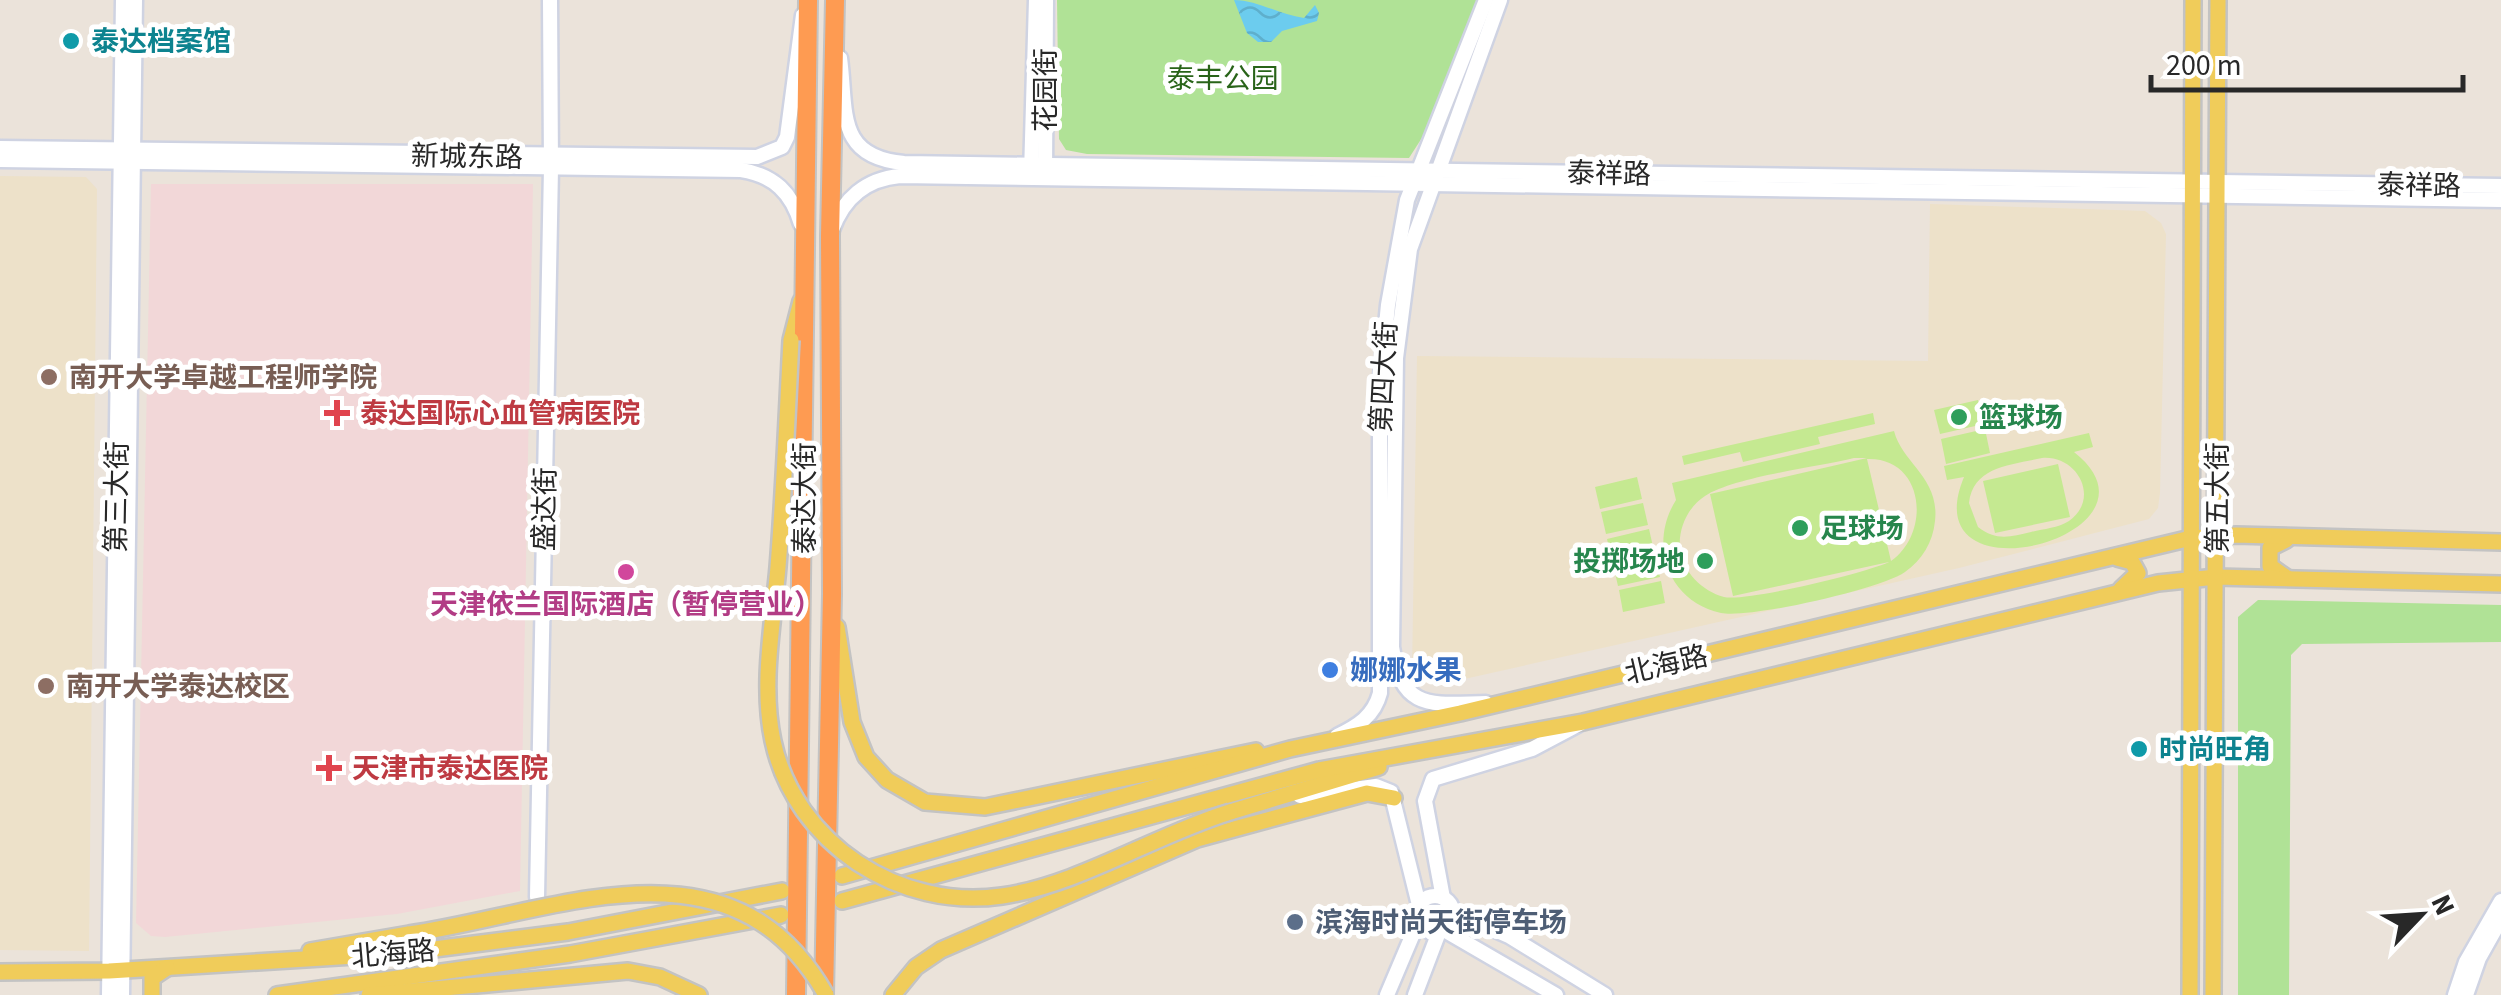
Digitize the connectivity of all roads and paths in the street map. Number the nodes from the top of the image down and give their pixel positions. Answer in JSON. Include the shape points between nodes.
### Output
{"nodes":[{"id":1,"x":123,"y":0,"type":"edge"},
{"id":2,"x":134,"y":0,"type":"edge"},
{"id":3,"x":550,"y":0,"type":"edge"},
{"id":4,"x":807,"y":0,"type":"edge"},
{"id":5,"x":1036,"y":0,"type":"edge"},
{"id":6,"x":1046,"y":0,"type":"edge"},
{"id":7,"x":1486,"y":0,"type":"edge"},
{"id":8,"x":1500,"y":0,"type":"edge"},
{"id":9,"x":2193,"y":0,"type":"edge"},
{"id":10,"x":2218,"y":0,"type":"edge"},
{"id":11,"x":835,"y":7,"type":"edge"},
{"id":12,"x":0,"y":148,"type":"edge"},
{"id":13,"x":126,"y":156,"type":"junction"},
{"id":14,"x":0,"y":160,"type":"edge"},
{"id":15,"x":551,"y":163,"type":"junction"},
{"id":16,"x":1038,"y":172,"type":"junction"},
{"id":17,"x":1415,"y":177,"type":"junction"},
{"id":18,"x":1434,"y":177,"type":"junction"},
{"id":19,"x":2501,"y":186,"type":"edge"},
{"id":20,"x":2192,"y":189,"type":"junction"},
{"id":21,"x":2219,"y":190,"type":"junction"},
{"id":22,"x":2501,"y":200,"type":"edge"},
{"id":23,"x":804,"y":235,"type":"junction"},
{"id":24,"x":830,"y":236,"type":"junction"},
{"id":25,"x":803,"y":292,"type":"junction"},
{"id":26,"x":2192,"y":496,"type":"junction"},
{"id":27,"x":2217,"y":496,"type":"junction"},
{"id":28,"x":2259,"y":536,"type":"junction"},
{"id":29,"x":2294,"y":538,"type":"junction"},
{"id":30,"x":2501,"y":542,"type":"edge"},
{"id":31,"x":2152,"y":548,"type":"junction"},
{"id":32,"x":2202,"y":555,"type":"junction"},
{"id":33,"x":2106,"y":559,"type":"junction"},
{"id":34,"x":2293,"y":581,"type":"junction"},
{"id":35,"x":2158,"y":583,"type":"junction"},
{"id":36,"x":2501,"y":584,"type":"edge"},
{"id":37,"x":2114,"y":593,"type":"junction"},
{"id":38,"x":832,"y":594,"type":"junction"},
{"id":39,"x":2191,"y":621,"type":"junction"},
{"id":40,"x":1500,"y":703,"type":"junction"},
{"id":41,"x":1583,"y":722,"type":"junction"},
{"id":42,"x":1324,"y":742,"type":"junction"},
{"id":43,"x":1290,"y":749,"type":"junction"},
{"id":44,"x":1413,"y":756,"type":"junction"},
{"id":45,"x":1394,"y":798,"type":"junction"},
{"id":46,"x":1279,"y":799,"type":"junction"},
{"id":47,"x":842,"y":876,"type":"dead end"},
{"id":48,"x":782,"y":891,"type":"dead end"},
{"id":49,"x":537,"y":897,"type":"dead end"},
{"id":50,"x":842,"y":901,"type":"dead end"},
{"id":51,"x":2501,"y":901,"type":"edge"},
{"id":52,"x":1448,"y":904,"type":"junction"},
{"id":53,"x":1418,"y":906,"type":"junction"},
{"id":54,"x":781,"y":915,"type":"dead end"},
{"id":55,"x":2501,"y":919,"type":"edge"},
{"id":56,"x":1418,"y":922,"type":"junction"},
{"id":57,"x":1442,"y":931,"type":"junction"},
{"id":58,"x":272,"y":958,"type":"junction"},
{"id":59,"x":171,"y":967,"type":"junction"},
{"id":60,"x":115,"y":971,"type":"junction"},
{"id":61,"x":0,"y":972,"type":"edge"},
{"id":62,"x":294,"y":994,"type":"edge"},
{"id":63,"x":109,"y":995,"type":"edge"},
{"id":64,"x":122,"y":995,"type":"edge"},
{"id":65,"x":152,"y":995,"type":"edge"},
{"id":66,"x":277,"y":995,"type":"edge"},
{"id":67,"x":334,"y":995,"type":"edge"},
{"id":68,"x":369,"y":995,"type":"edge"},
{"id":69,"x":699,"y":995,"type":"edge"},
{"id":70,"x":796,"y":995,"type":"edge"},
{"id":71,"x":825,"y":995,"type":"edge"},
{"id":72,"x":893,"y":995,"type":"edge"},
{"id":73,"x":1387,"y":995,"type":"edge"},
{"id":74,"x":1415,"y":995,"type":"edge"},
{"id":75,"x":1556,"y":995,"type":"edge"},
{"id":76,"x":1605,"y":995,"type":"edge"},
{"id":77,"x":2190,"y":995,"type":"edge"},
{"id":78,"x":2213,"y":995,"type":"edge"},
{"id":79,"x":2455,"y":995,"type":"edge"},
{"id":80,"x":2466,"y":995,"type":"edge"}],
"edges":[{"from":1,"to":13,"type":"street","name":"第三大街"},
{"from":2,"to":13,"type":"street","name":"第三大街"},
{"from":3,"to":15,"type":"street","name":"盛达街"},
{"from":4,"to":15,"type":"street","name":"新城东路","via":[[782,147],[757,158]]},
{"from":4,"to":23,"type":"highway","name":"泰达大街"},
{"from":5,"to":16,"type":"street","name":"花园街"},
{"from":6,"to":16,"type":"street","name":"花园街"},
{"from":7,"to":17,"type":"street","name":"第四大街"},
{"from":8,"to":18,"type":"street"},
{"from":9,"to":20,"type":"main road","name":"第五大街"},
{"from":10,"to":21,"type":"main road","name":"第五大街"},
{"from":11,"to":16,"type":"street","name":"泰祥路","via":[[846,128],[872,156]]},
{"from":11,"to":24,"type":"highway","name":"泰达大街"},
{"from":12,"to":13,"type":"street","name":"新城东路"},
{"from":13,"to":14,"type":"street","name":"新城东路"},
{"from":13,"to":15,"type":"street","name":"新城东路"},
{"from":13,"to":60,"type":"street","name":"第三大街"},
{"from":15,"to":23,"type":"street","name":"新城东路","via":[[754,172],[786,191]]},
{"from":15,"to":49,"type":"street","name":"盛达街"},
{"from":16,"to":17,"type":"street","name":"泰祥路"},
{"from":16,"to":24,"type":"street","name":"泰祥路","via":[[887,177],[849,200]]},
{"from":17,"to":18,"type":"street","name":"泰祥路"},
{"from":17,"to":42,"type":"street","name":"第四大街","via":[[1388,305],[1380,386],[1380,692],[1363,722]]},
{"from":18,"to":20,"type":"street","name":"泰祥路"},
{"from":18,"to":40,"type":"street","via":[[1410,250],[1396,358],[1392,647],[1400,683],[1421,701]]},
{"from":19,"to":21,"type":"street","name":"泰祥路"},
{"from":20,"to":21,"type":"street","name":"泰祥路"},
{"from":20,"to":26,"type":"main road","name":"第五大街"},
{"from":21,"to":22,"type":"street","name":"泰祥路"},
{"from":21,"to":27,"type":"main road","name":"第五大街"},
{"from":23,"to":25,"type":"highway","name":"泰达大街"},
{"from":24,"to":38,"type":"highway","name":"泰达大街"},
{"from":25,"to":46,"type":"main road","bridge":true,"via":[[790,340],[769,707],[780,765],[816,827],[886,880],[969,899],[1030,890]]},
{"from":25,"to":70,"type":"highway","name":"泰达大街"},
{"from":26,"to":31,"type":"main road","via":[[2183,524]]},
{"from":26,"to":32,"type":"main road","name":"第五大街"},
{"from":27,"to":28,"type":"main road","via":[[2227,524]]},
{"from":27,"to":32,"type":"main road","name":"第五大街"},
{"from":28,"to":29,"type":"main road","name":"北海路"},
{"from":28,"to":32,"type":"main road","name":"北海路"},
{"from":29,"to":30,"type":"main road","name":"北海路"},
{"from":29,"to":34,"type":"main road","via":[[2268,556],[2270,566]]},
{"from":31,"to":32,"type":"main road","name":"北海路"},
{"from":31,"to":33,"type":"main road","name":"北海路"},
{"from":32,"to":34,"type":"main road","via":[[2260,579]]},
{"from":32,"to":35,"type":"main road","name":"北海路"},
{"from":32,"to":39,"type":"main road","name":"第五大街"},
{"from":32,"to":78,"type":"main road","via":[[2216,620]]},
{"from":33,"to":37,"type":"main road","via":[[2136,567],[2136,578]]},
{"from":33,"to":40,"type":"main road","name":"北海路"},
{"from":34,"to":36,"type":"main road"},
{"from":35,"to":37,"type":"main road","name":"北海路"},
{"from":35,"to":39,"type":"main road","via":[[2180,590]]},
{"from":37,"to":41,"type":"main road","name":"北海路"},
{"from":38,"to":43,"type":"main road","via":[[866,757],[887,780],[925,802],[985,807],[1176,764]]},
{"from":38,"to":71,"type":"highway","name":"泰达大街"},
{"from":39,"to":77,"type":"main road","name":"第五大街"},
{"from":40,"to":42,"type":"main road","name":"北海路"},
{"from":41,"to":44,"type":"main road","name":"北海路"},
{"from":41,"to":52,"type":"street","via":[[1532,749],[1433,779],[1425,801]]},
{"from":42,"to":43,"type":"main road","name":"北海路"},
{"from":43,"to":47,"type":"main road","name":"北海路"},
{"from":44,"to":46,"type":"main road"},
{"from":44,"to":50,"type":"main road","name":"北海路","via":[[1300,775]]},
{"from":45,"to":46,"type":"street","via":[[1376,786]]},
{"from":45,"to":53,"type":"street"},
{"from":45,"to":72,"type":"main road","via":[[1367,793],[1197,839],[940,950]]},
{"from":48,"to":58,"type":"main road","name":"北海路","via":[[462,946]]},
{"from":51,"to":79,"type":"street"},
{"from":52,"to":53,"type":"street","via":[[1426,898]]},
{"from":52,"to":57,"type":"street"},
{"from":52,"to":76,"type":"street"},
{"from":53,"to":56,"type":"street"},
{"from":54,"to":62,"type":"main road","name":"北海路"},
{"from":55,"to":80,"type":"street"},
{"from":56,"to":57,"type":"street"},
{"from":56,"to":73,"type":"street"},
{"from":57,"to":74,"type":"street"},
{"from":57,"to":75,"type":"street"},
{"from":58,"to":59,"type":"main road","name":"北海路"},
{"from":58,"to":71,"type":"main road","bridge":true,"via":[[662,890],[722,904],[765,927],[792,950]]},
{"from":59,"to":60,"type":"main road","name":"北海路"},
{"from":59,"to":65,"type":"main road","via":[[152,978]]},
{"from":60,"to":61,"type":"main road","name":"北海路"},
{"from":60,"to":63,"type":"street","name":"第三大街"},
{"from":60,"to":64,"type":"street","name":"第三大街"},
{"from":62,"to":66,"type":"main road","name":"北海路"},
{"from":62,"to":67,"type":"main road"},
{"from":68,"to":69,"type":"main road","via":[[603,970],[644,973]]}]}
